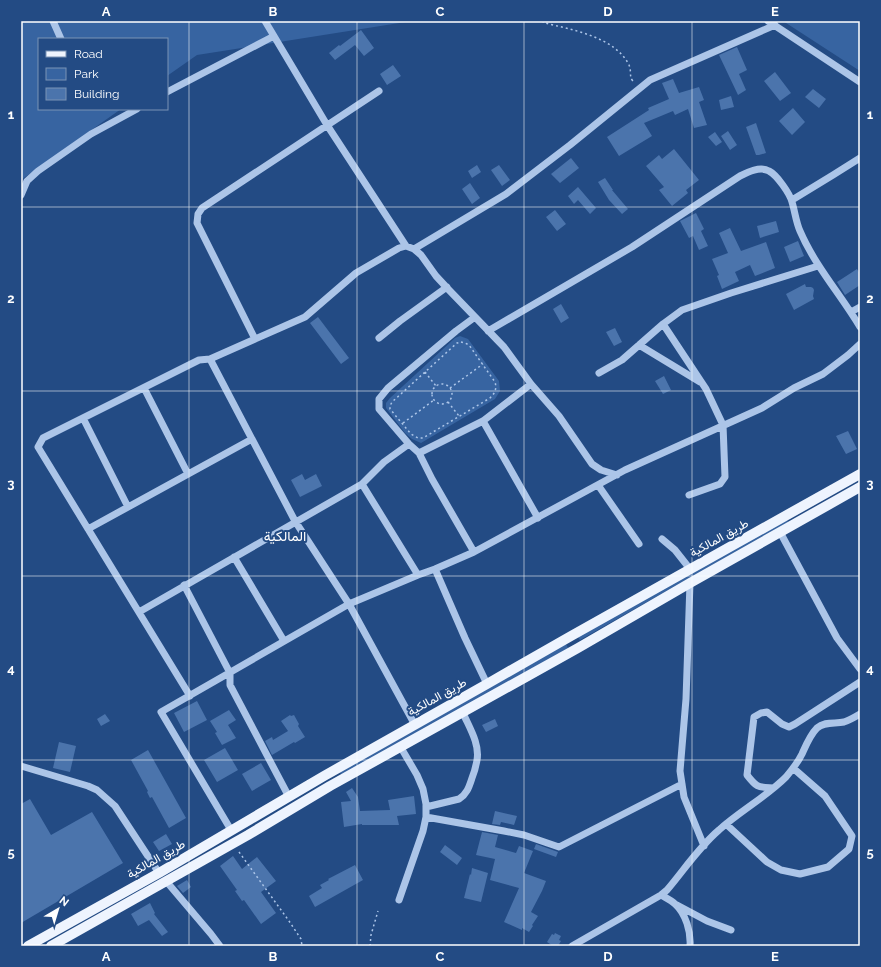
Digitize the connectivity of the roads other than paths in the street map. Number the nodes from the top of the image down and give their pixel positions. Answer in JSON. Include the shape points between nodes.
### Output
{"nodes":[{"id":1,"x":53,"y":21,"type":"edge"},
{"id":2,"x":264,"y":21,"type":"edge"},
{"id":3,"x":772,"y":23,"type":"edge"},
{"id":4,"x":274,"y":36,"type":"junction"},
{"id":5,"x":61,"y":38,"type":"edge"},
{"id":6,"x":860,"y":82,"type":"edge"},
{"id":7,"x":168,"y":91,"type":"edge"},
{"id":8,"x":379,"y":91,"type":"dead end"},
{"id":9,"x":135,"y":110,"type":"edge"},
{"id":10,"x":327,"y":125,"type":"junction"},
{"id":11,"x":860,"y":158,"type":"edge"},
{"id":12,"x":21,"y":195,"type":"edge"},
{"id":13,"x":792,"y":200,"type":"junction"},
{"id":14,"x":406,"y":246,"type":"junction"},
{"id":15,"x":414,"y":249,"type":"junction"},
{"id":16,"x":818,"y":266,"type":"junction"},
{"id":17,"x":447,"y":287,"type":"junction"},
{"id":18,"x":860,"y":307,"type":"edge"},
{"id":19,"x":851,"y":312,"type":"junction"},
{"id":20,"x":475,"y":317,"type":"junction"},
{"id":21,"x":663,"y":324,"type":"junction"},
{"id":22,"x":860,"y":327,"type":"edge"},
{"id":23,"x":488,"y":331,"type":"junction"},
{"id":24,"x":378,"y":338,"type":"dead end"},
{"id":25,"x":255,"y":339,"type":"junction"},
{"id":26,"x":860,"y":344,"type":"edge"},
{"id":27,"x":639,"y":345,"type":"junction"},
{"id":28,"x":210,"y":359,"type":"junction"},
{"id":29,"x":599,"y":373,"type":"dead end"},
{"id":30,"x":702,"y":383,"type":"junction"},
{"id":31,"x":531,"y":384,"type":"junction"},
{"id":32,"x":144,"y":388,"type":"junction"},
{"id":33,"x":83,"y":418,"type":"junction"},
{"id":34,"x":483,"y":421,"type":"junction"},
{"id":35,"x":723,"y":425,"type":"junction"},
{"id":36,"x":252,"y":439,"type":"junction"},
{"id":37,"x":409,"y":444,"type":"junction"},
{"id":38,"x":419,"y":453,"type":"junction"},
{"id":39,"x":188,"y":474,"type":"junction"},
{"id":40,"x":860,"y":474,"type":"edge"},
{"id":41,"x":617,"y":475,"type":"junction"},
{"id":42,"x":362,"y":484,"type":"junction"},
{"id":43,"x":598,"y":485,"type":"junction"},
{"id":44,"x":860,"y":487,"type":"edge"},
{"id":45,"x":689,"y":495,"type":"dead end"},
{"id":46,"x":128,"y":507,"type":"junction"},
{"id":47,"x":792,"y":512,"type":"junction"},
{"id":48,"x":538,"y":518,"type":"junction"},
{"id":49,"x":295,"y":521,"type":"junction"},
{"id":50,"x":797,"y":522,"type":"junction"},
{"id":51,"x":88,"y":529,"type":"junction"},
{"id":52,"x":780,"y":532,"type":"junction"},
{"id":53,"x":662,"y":539,"type":"dead end"},
{"id":54,"x":639,"y":544,"type":"dead end"},
{"id":55,"x":474,"y":552,"type":"junction"},
{"id":56,"x":234,"y":557,"type":"junction"},
{"id":57,"x":435,"y":569,"type":"junction"},
{"id":58,"x":690,"y":569,"type":"junction"},
{"id":59,"x":418,"y":575,"type":"junction"},
{"id":60,"x":690,"y":583,"type":"junction"},
{"id":61,"x":184,"y":585,"type":"junction"},
{"id":62,"x":349,"y":604,"type":"junction"},
{"id":63,"x":139,"y":612,"type":"junction"},
{"id":64,"x":571,"y":636,"type":"junction"},
{"id":65,"x":284,"y":641,"type":"junction"},
{"id":66,"x":578,"y":648,"type":"junction"},
{"id":67,"x":860,"y":669,"type":"edge"},
{"id":68,"x":230,"y":673,"type":"junction"},
{"id":69,"x":860,"y":682,"type":"edge"},
{"id":70,"x":488,"y":684,"type":"junction"},
{"id":71,"x":190,"y":696,"type":"junction"},
{"id":72,"x":463,"y":713,"type":"junction"},
{"id":73,"x":860,"y":714,"type":"edge"},
{"id":74,"x":415,"y":725,"type":"junction"},
{"id":75,"x":400,"y":746,"type":"junction"},
{"id":76,"x":21,"y":766,"type":"edge"},
{"id":77,"x":794,"y":768,"type":"junction"},
{"id":78,"x":324,"y":776,"type":"junction"},
{"id":79,"x":682,"y":784,"type":"junction"},
{"id":80,"x":330,"y":786,"type":"junction"},
{"id":81,"x":773,"y":788,"type":"junction"},
{"id":82,"x":289,"y":797,"type":"junction"},
{"id":83,"x":426,"y":807,"type":"junction"},
{"id":84,"x":426,"y":817,"type":"junction"},
{"id":85,"x":242,"y":824,"type":"junction"},
{"id":86,"x":726,"y":824,"type":"junction"},
{"id":87,"x":231,"y":830,"type":"junction"},
{"id":88,"x":248,"y":834,"type":"junction"},
{"id":89,"x":704,"y":846,"type":"junction"},
{"id":90,"x":159,"y":873,"type":"junction"},
{"id":91,"x":166,"y":881,"type":"junction"},
{"id":92,"x":661,"y":895,"type":"junction"},
{"id":93,"x":399,"y":900,"type":"dead end"},
{"id":94,"x":675,"y":904,"type":"junction"},
{"id":95,"x":730,"y":930,"type":"dead end"},
{"id":96,"x":28,"y":946,"type":"edge"},
{"id":97,"x":51,"y":946,"type":"edge"},
{"id":98,"x":220,"y":946,"type":"edge"},
{"id":99,"x":572,"y":946,"type":"edge"},
{"id":100,"x":690,"y":946,"type":"edge"}],
"edges":[{"from":1,"to":5,"type":"street"},
{"from":2,"to":4,"type":"street"},
{"from":3,"to":6,"type":"street"},
{"from":3,"to":15,"type":"street","via":[[650,80],[506,194]]},
{"from":4,"to":7,"type":"street"},
{"from":4,"to":10,"type":"street"},
{"from":8,"to":10,"type":"street"},
{"from":9,"to":12,"type":"street","via":[[91,134],[38,171],[27,181]]},
{"from":10,"to":14,"type":"street"},
{"from":10,"to":25,"type":"street","via":[[202,208],[198,214],[197,223]]},
{"from":11,"to":13,"type":"street"},
{"from":13,"to":16,"type":"street","via":[[800,231]]},
{"from":13,"to":23,"type":"street","via":[[777,177],[768,170],[756,169],[740,176],[632,247]]},
{"from":14,"to":15,"type":"street"},
{"from":14,"to":25,"type":"street","via":[[356,274],[305,317]]},
{"from":15,"to":17,"type":"street"},
{"from":16,"to":19,"type":"street"},
{"from":16,"to":21,"type":"street","via":[[682,310]]},
{"from":17,"to":20,"type":"street"},
{"from":17,"to":24,"type":"street"},
{"from":18,"to":19,"type":"street"},
{"from":19,"to":22,"type":"street"},
{"from":20,"to":23,"type":"street"},
{"from":20,"to":37,"type":"street","via":[[388,388],[379,399],[379,409]]},
{"from":21,"to":27,"type":"street"},
{"from":21,"to":30,"type":"street"},
{"from":23,"to":31,"type":"street","via":[[504,347]]},
{"from":25,"to":28,"type":"street"},
{"from":26,"to":35,"type":"street","via":[[823,374],[762,408]]},
{"from":27,"to":29,"type":"street","via":[[622,360]]},
{"from":27,"to":30,"type":"street"},
{"from":28,"to":32,"type":"street","via":[[199,360]]},
{"from":28,"to":36,"type":"street"},
{"from":30,"to":35,"type":"street"},
{"from":31,"to":34,"type":"street"},
{"from":31,"to":41,"type":"street","via":[[559,416],[592,464]]},
{"from":32,"to":33,"type":"street"},
{"from":32,"to":39,"type":"street"},
{"from":33,"to":46,"type":"street"},
{"from":33,"to":51,"type":"street","via":[[43,438],[38,447]]},
{"from":34,"to":38,"type":"street"},
{"from":34,"to":48,"type":"street"},
{"from":35,"to":41,"type":"street"},
{"from":35,"to":45,"type":"street","via":[[725,477],[720,484]]},
{"from":36,"to":39,"type":"street"},
{"from":36,"to":49,"type":"street"},
{"from":37,"to":38,"type":"street"},
{"from":37,"to":42,"type":"street","via":[[384,462]]},
{"from":38,"to":55,"type":"street"},
{"from":39,"to":46,"type":"street"},
{"from":40,"to":47,"type":"main road","name":"طريق المالكية"},
{"from":41,"to":43,"type":"street"},
{"from":42,"to":49,"type":"street"},
{"from":42,"to":59,"type":"street"},
{"from":43,"to":48,"type":"street"},
{"from":43,"to":54,"type":"street"},
{"from":44,"to":50,"type":"main road","name":"طريق المالكية"},
{"from":46,"to":51,"type":"street"},
{"from":47,"to":50,"type":"main road"},
{"from":47,"to":58,"type":"main road","name":"طريق المالكية"},
{"from":48,"to":55,"type":"street"},
{"from":49,"to":56,"type":"street"},
{"from":49,"to":62,"type":"street"},
{"from":50,"to":52,"type":"main road","name":"طريق المالكية"},
{"from":51,"to":63,"type":"street"},
{"from":52,"to":60,"type":"main road","name":"طريق المالكية"},
{"from":52,"to":67,"type":"street","via":[[837,638]]},
{"from":53,"to":58,"type":"street"},
{"from":55,"to":57,"type":"street"},
{"from":56,"to":61,"type":"street"},
{"from":56,"to":65,"type":"street"},
{"from":57,"to":59,"type":"street"},
{"from":57,"to":70,"type":"street"},
{"from":58,"to":64,"type":"main road","name":"طريق المالكية"},
{"from":59,"to":62,"type":"street"},
{"from":60,"to":66,"type":"main road","name":"طريق المالكية"},
{"from":60,"to":79,"type":"street","via":[[686,699],[680,771]]},
{"from":61,"to":63,"type":"street"},
{"from":61,"to":68,"type":"street"},
{"from":62,"to":65,"type":"street"},
{"from":62,"to":74,"type":"street"},
{"from":63,"to":71,"type":"street"},
{"from":64,"to":66,"type":"main road"},
{"from":64,"to":70,"type":"main road","name":"طريق المالكية"},
{"from":65,"to":68,"type":"street"},
{"from":66,"to":72,"type":"main road","name":"طريق المالكية"},
{"from":68,"to":71,"type":"street"},
{"from":68,"to":82,"type":"street","via":[[230,684]]},
{"from":69,"to":81,"type":"street","via":[[789,727],[767,712],[754,717],[747,775],[753,784]]},
{"from":70,"to":74,"type":"main road","name":"طريق المالكية"},
{"from":71,"to":87,"type":"street","via":[[161,712]]},
{"from":72,"to":75,"type":"main road","name":"طريق المالكية"},
{"from":72,"to":83,"type":"street","via":[[476,741],[478,752],[478,761],[468,790],[459,799]]},
{"from":73,"to":77,"type":"street","via":[[852,719],[818,727]]},
{"from":74,"to":78,"type":"main road","name":"طريق المالكية"},
{"from":75,"to":80,"type":"main road","name":"طريق المالكية"},
{"from":75,"to":83,"type":"street","via":[[417,775]]},
{"from":76,"to":90,"type":"street","via":[[97,790],[115,806]]},
{"from":77,"to":81,"type":"street"},
{"from":77,"to":86,"type":"street","via":[[825,796],[852,836],[849,849],[828,868],[800,874],[781,870],[767,862]]},
{"from":78,"to":80,"type":"main road"},
{"from":78,"to":82,"type":"main road","name":"طريق المالكية"},
{"from":79,"to":84,"type":"street","via":[[559,847],[524,835]]},
{"from":79,"to":89,"type":"street","via":[[688,809]]},
{"from":80,"to":88,"type":"main road","name":"طريق المالكية"},
{"from":81,"to":86,"type":"street"},
{"from":82,"to":85,"type":"main road","name":"طريق المالكية"},
{"from":83,"to":84,"type":"street"},
{"from":84,"to":93,"type":"street"},
{"from":85,"to":87,"type":"main road","name":"طريق المالكية"},
{"from":85,"to":88,"type":"main road"},
{"from":86,"to":89,"type":"street"},
{"from":87,"to":90,"type":"main road","name":"طريق المالكية"},
{"from":88,"to":91,"type":"main road","name":"طريق المالكية"},
{"from":89,"to":92,"type":"street"},
{"from":90,"to":96,"type":"main road","name":"طريق المالكية"},
{"from":91,"to":97,"type":"main road","name":"طريق المالكية"},
{"from":91,"to":98,"type":"street"},
{"from":92,"to":94,"type":"street"},
{"from":92,"to":99,"type":"street"},
{"from":94,"to":95,"type":"street"},
{"from":94,"to":100,"type":"street","via":[[687,923]]}]}
